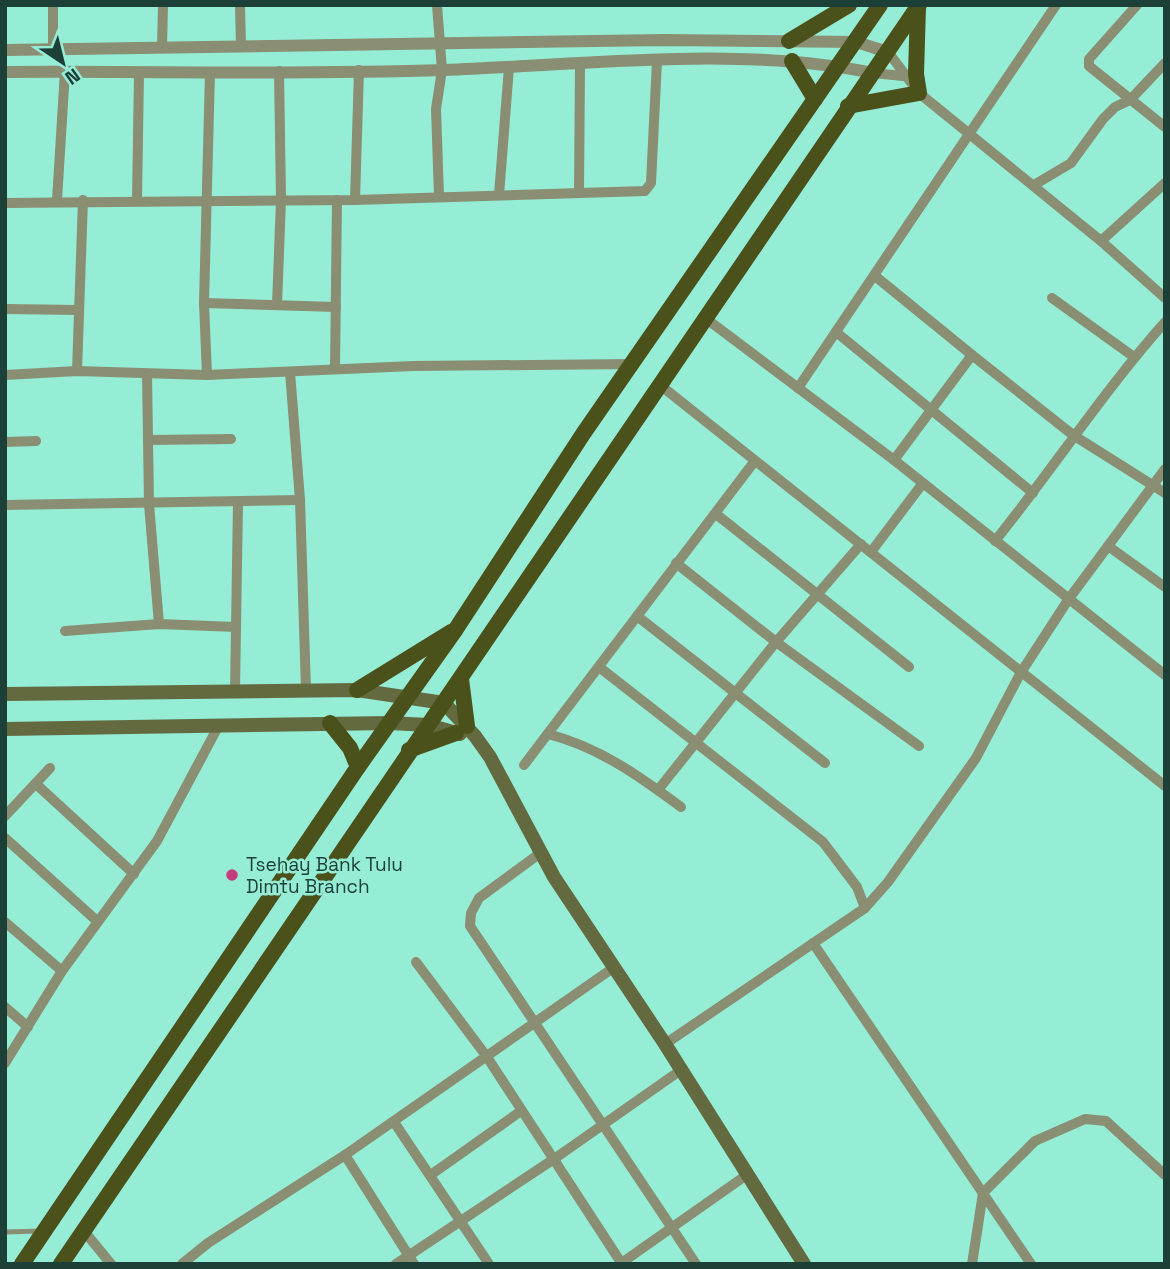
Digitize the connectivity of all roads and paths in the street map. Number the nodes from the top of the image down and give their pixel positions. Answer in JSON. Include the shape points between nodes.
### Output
{"nodes":[{"id":1,"x":53,"y":5,"type":"edge"},
{"id":2,"x":163,"y":5,"type":"edge"},
{"id":3,"x":240,"y":5,"type":"edge"},
{"id":4,"x":437,"y":5,"type":"edge"},
{"id":5,"x":849,"y":5,"type":"edge"},
{"id":6,"x":880,"y":5,"type":"edge"},
{"id":7,"x":1056,"y":5,"type":"edge"},
{"id":8,"x":1137,"y":5,"type":"edge"},
{"id":9,"x":918,"y":6,"type":"edge"},
{"id":10,"x":789,"y":41,"type":"junction"},
{"id":11,"x":856,"y":42,"type":"junction"},
{"id":12,"x":440,"y":43,"type":"junction"},
{"id":13,"x":241,"y":47,"type":"junction"},
{"id":14,"x":162,"y":48,"type":"junction"},
{"id":15,"x":5,"y":50,"type":"edge"},
{"id":16,"x":53,"y":50,"type":"junction"},
{"id":17,"x":888,"y":52,"type":"junction"},
{"id":18,"x":657,"y":61,"type":"junction"},
{"id":19,"x":792,"y":61,"type":"junction"},
{"id":20,"x":1165,"y":63,"type":"edge"},
{"id":21,"x":580,"y":64,"type":"junction"},
{"id":22,"x":840,"y":66,"type":"junction"},
{"id":23,"x":509,"y":67,"type":"junction"},
{"id":24,"x":359,"y":70,"type":"junction"},
{"id":25,"x":442,"y":70,"type":"junction"},
{"id":26,"x":65,"y":71,"type":"junction"},
{"id":27,"x":279,"y":71,"type":"junction"},
{"id":28,"x":5,"y":72,"type":"edge"},
{"id":29,"x":209,"y":72,"type":"junction"},
{"id":30,"x":139,"y":73,"type":"junction"},
{"id":31,"x":873,"y":73,"type":"junction"},
{"id":32,"x":903,"y":76,"type":"junction"},
{"id":33,"x":919,"y":93,"type":"junction"},
{"id":34,"x":815,"y":99,"type":"junction"},
{"id":35,"x":1130,"y":100,"type":"junction"},
{"id":36,"x":848,"y":106,"type":"junction"},
{"id":37,"x":1165,"y":127,"type":"edge"},
{"id":38,"x":970,"y":137,"type":"junction"},
{"id":39,"x":1165,"y":183,"type":"edge"},
{"id":40,"x":1034,"y":185,"type":"junction"},
{"id":41,"x":579,"y":193,"type":"junction"},
{"id":42,"x":499,"y":195,"type":"junction"},
{"id":43,"x":439,"y":196,"type":"junction"},
{"id":44,"x":57,"y":200,"type":"junction"},
{"id":45,"x":83,"y":200,"type":"junction"},
{"id":46,"x":137,"y":200,"type":"junction"},
{"id":47,"x":207,"y":200,"type":"junction"},
{"id":48,"x":281,"y":200,"type":"junction"},
{"id":49,"x":337,"y":200,"type":"junction"},
{"id":50,"x":355,"y":200,"type":"junction"},
{"id":51,"x":5,"y":203,"type":"edge"},
{"id":52,"x":1101,"y":241,"type":"junction"},
{"id":53,"x":875,"y":276,"type":"junction"},
{"id":54,"x":1052,"y":298,"type":"dead end"},
{"id":55,"x":1165,"y":298,"type":"edge"},
{"id":56,"x":204,"y":303,"type":"junction"},
{"id":57,"x":277,"y":305,"type":"junction"},
{"id":58,"x":336,"y":307,"type":"junction"},
{"id":59,"x":5,"y":309,"type":"edge"},
{"id":60,"x":79,"y":310,"type":"junction"},
{"id":61,"x":704,"y":317,"type":"junction"},
{"id":62,"x":1165,"y":322,"type":"edge"},
{"id":63,"x":836,"y":332,"type":"junction"},
{"id":64,"x":972,"y":355,"type":"junction"},
{"id":65,"x":1134,"y":357,"type":"junction"},
{"id":66,"x":633,"y":364,"type":"junction"},
{"id":67,"x":335,"y":369,"type":"junction"},
{"id":68,"x":77,"y":371,"type":"junction"},
{"id":69,"x":289,"y":372,"type":"junction"},
{"id":70,"x":147,"y":374,"type":"junction"},
{"id":71,"x":5,"y":375,"type":"edge"},
{"id":72,"x":207,"y":375,"type":"junction"},
{"id":73,"x":660,"y":385,"type":"junction"},
{"id":74,"x":798,"y":388,"type":"junction"},
{"id":75,"x":933,"y":411,"type":"junction"},
{"id":76,"x":1073,"y":435,"type":"junction"},
{"id":77,"x":231,"y":439,"type":"dead end"},
{"id":78,"x":148,"y":440,"type":"junction"},
{"id":79,"x":36,"y":441,"type":"dead end"},
{"id":80,"x":5,"y":442,"type":"edge"},
{"id":81,"x":894,"y":460,"type":"junction"},
{"id":82,"x":754,"y":462,"type":"junction"},
{"id":83,"x":1165,"y":469,"type":"edge"},
{"id":84,"x":923,"y":483,"type":"junction"},
{"id":85,"x":1153,"y":485,"type":"junction"},
{"id":86,"x":1033,"y":493,"type":"junction"},
{"id":87,"x":1165,"y":493,"type":"edge"},
{"id":88,"x":300,"y":500,"type":"junction"},
{"id":89,"x":238,"y":502,"type":"junction"},
{"id":90,"x":149,"y":504,"type":"junction"},
{"id":91,"x":5,"y":505,"type":"edge"},
{"id":92,"x":716,"y":514,"type":"junction"},
{"id":93,"x":995,"y":541,"type":"junction"},
{"id":94,"x":861,"y":544,"type":"junction"},
{"id":95,"x":1108,"y":546,"type":"junction"},
{"id":96,"x":870,"y":552,"type":"junction"},
{"id":97,"x":676,"y":564,"type":"junction"},
{"id":98,"x":1165,"y":587,"type":"edge"},
{"id":99,"x":818,"y":593,"type":"junction"},
{"id":100,"x":1068,"y":600,"type":"junction"},
{"id":101,"x":637,"y":616,"type":"junction"},
{"id":102,"x":159,"y":624,"type":"junction"},
{"id":103,"x":236,"y":627,"type":"junction"},
{"id":104,"x":456,"y":629,"type":"junction"},
{"id":105,"x":65,"y":631,"type":"dead end"},
{"id":106,"x":776,"y":642,"type":"junction"},
{"id":107,"x":599,"y":667,"type":"junction"},
{"id":108,"x":909,"y":667,"type":"dead end"},
{"id":109,"x":1020,"y":674,"type":"junction"},
{"id":110,"x":1165,"y":675,"type":"edge"},
{"id":111,"x":461,"y":679,"type":"junction"},
{"id":112,"x":306,"y":690,"type":"junction"},
{"id":113,"x":357,"y":690,"type":"junction"},
{"id":114,"x":235,"y":691,"type":"junction"},
{"id":115,"x":735,"y":693,"type":"junction"},
{"id":116,"x":5,"y":694,"type":"edge"},
{"id":117,"x":410,"y":696,"type":"junction"},
{"id":118,"x":444,"y":703,"type":"junction"},
{"id":119,"x":330,"y":723,"type":"junction"},
{"id":120,"x":390,"y":723,"type":"junction"},
{"id":121,"x":219,"y":725,"type":"junction"},
{"id":122,"x":428,"y":725,"type":"junction"},
{"id":123,"x":5,"y":729,"type":"edge"},
{"id":124,"x":466,"y":732,"type":"junction"},
{"id":125,"x":548,"y":734,"type":"junction"},
{"id":126,"x":695,"y":743,"type":"junction"},
{"id":127,"x":919,"y":746,"type":"dead end"},
{"id":128,"x":409,"y":750,"type":"junction"},
{"id":129,"x":825,"y":763,"type":"dead end"},
{"id":130,"x":524,"y":765,"type":"dead end"},
{"id":131,"x":358,"y":767,"type":"junction"},
{"id":132,"x":50,"y":768,"type":"dead end"},
{"id":133,"x":36,"y":784,"type":"junction"},
{"id":134,"x":1165,"y":786,"type":"edge"},
{"id":135,"x":658,"y":790,"type":"junction"},
{"id":136,"x":681,"y":807,"type":"dead end"},
{"id":137,"x":5,"y":817,"type":"edge"},
{"id":138,"x":5,"y":838,"type":"edge"},
{"id":139,"x":539,"y":853,"type":"junction"},
{"id":140,"x":134,"y":874,"type":"junction"},
{"id":141,"x":865,"y":908,"type":"junction"},
{"id":142,"x":97,"y":921,"type":"junction"},
{"id":143,"x":5,"y":922,"type":"edge"},
{"id":144,"x":813,"y":943,"type":"junction"},
{"id":145,"x":416,"y":962,"type":"dead end"},
{"id":146,"x":613,"y":968,"type":"junction"},
{"id":147,"x":62,"y":971,"type":"junction"},
{"id":148,"x":6,"y":1009,"type":"edge"},
{"id":149,"x":534,"y":1022,"type":"junction"},
{"id":150,"x":28,"y":1027,"type":"junction"},
{"id":151,"x":665,"y":1044,"type":"junction"},
{"id":152,"x":487,"y":1057,"type":"junction"},
{"id":153,"x":5,"y":1063,"type":"edge"},
{"id":154,"x":681,"y":1070,"type":"junction"},
{"id":155,"x":521,"y":1111,"type":"junction"},
{"id":156,"x":394,"y":1122,"type":"junction"},
{"id":157,"x":602,"y":1127,"type":"junction"},
{"id":158,"x":345,"y":1155,"type":"junction"},
{"id":159,"x":554,"y":1160,"type":"junction"},
{"id":160,"x":432,"y":1174,"type":"junction"},
{"id":161,"x":748,"y":1174,"type":"junction"},
{"id":162,"x":1165,"y":1175,"type":"edge"},
{"id":163,"x":983,"y":1193,"type":"junction"},
{"id":164,"x":461,"y":1222,"type":"junction"},
{"id":165,"x":673,"y":1228,"type":"junction"},
{"id":166,"x":44,"y":1231,"type":"junction"},
{"id":167,"x":84,"y":1231,"type":"junction"},
{"id":168,"x":5,"y":1232,"type":"edge"},
{"id":169,"x":411,"y":1259,"type":"edge"},
{"id":170,"x":22,"y":1264,"type":"edge"},
{"id":171,"x":61,"y":1264,"type":"edge"},
{"id":172,"x":111,"y":1264,"type":"edge"},
{"id":173,"x":182,"y":1264,"type":"edge"},
{"id":174,"x":396,"y":1264,"type":"edge"},
{"id":175,"x":489,"y":1264,"type":"edge"},
{"id":176,"x":621,"y":1264,"type":"edge"},
{"id":177,"x":696,"y":1264,"type":"edge"},
{"id":178,"x":804,"y":1264,"type":"edge"},
{"id":179,"x":972,"y":1264,"type":"edge"},
{"id":180,"x":1031,"y":1264,"type":"edge"}],
"edges":[{"from":1,"to":16,"type":"street"},
{"from":2,"to":14,"type":"street"},
{"from":3,"to":13,"type":"street"},
{"from":4,"to":12,"type":"street"},
{"from":5,"to":10,"type":"main road"},
{"from":6,"to":11,"type":"main road"},
{"from":7,"to":38,"type":"street"},
{"from":8,"to":35,"type":"street","via":[[1089,59],[1088,66]]},
{"from":9,"to":17,"type":"main road"},
{"from":9,"to":33,"type":"main road"},
{"from":10,"to":11,"type":"street"},
{"from":10,"to":12,"type":"street"},
{"from":11,"to":17,"type":"street"},
{"from":11,"to":22,"type":"main road"},
{"from":12,"to":13,"type":"street"},
{"from":12,"to":25,"type":"street"},
{"from":13,"to":14,"type":"street"},
{"from":14,"to":16,"type":"street"},
{"from":15,"to":16,"type":"street"},
{"from":17,"to":31,"type":"main road"},
{"from":17,"to":32,"type":"street"},
{"from":18,"to":19,"type":"street"},
{"from":18,"to":21,"type":"street"},
{"from":18,"to":41,"type":"street","via":[[651,183],[645,191]]},
{"from":19,"to":22,"type":"street"},
{"from":19,"to":34,"type":"main road"},
{"from":20,"to":35,"type":"street"},
{"from":21,"to":23,"type":"street"},
{"from":21,"to":41,"type":"street"},
{"from":22,"to":31,"type":"street"},
{"from":22,"to":34,"type":"main road"},
{"from":23,"to":25,"type":"street"},
{"from":23,"to":42,"type":"street"},
{"from":24,"to":25,"type":"street"},
{"from":24,"to":27,"type":"street"},
{"from":24,"to":50,"type":"street"},
{"from":25,"to":43,"type":"street","via":[[436,109]]},
{"from":26,"to":28,"type":"street"},
{"from":26,"to":30,"type":"street"},
{"from":26,"to":44,"type":"street"},
{"from":27,"to":29,"type":"street"},
{"from":27,"to":48,"type":"street"},
{"from":29,"to":30,"type":"street"},
{"from":29,"to":47,"type":"street"},
{"from":30,"to":46,"type":"street"},
{"from":31,"to":32,"type":"street"},
{"from":31,"to":36,"type":"main road"},
{"from":32,"to":33,"type":"street"},
{"from":33,"to":36,"type":"main road"},
{"from":33,"to":38,"type":"street"},
{"from":34,"to":66,"type":"main road"},
{"from":35,"to":37,"type":"street"},
{"from":35,"to":40,"type":"street","via":[[1103,119],[1071,163]]},
{"from":36,"to":61,"type":"main road"},
{"from":38,"to":40,"type":"street"},
{"from":38,"to":53,"type":"street"},
{"from":39,"to":52,"type":"street"},
{"from":40,"to":52,"type":"street"},
{"from":41,"to":42,"type":"street"},
{"from":42,"to":43,"type":"street"},
{"from":43,"to":50,"type":"street"},
{"from":44,"to":45,"type":"street"},
{"from":44,"to":51,"type":"street"},
{"from":45,"to":46,"type":"street"},
{"from":45,"to":60,"type":"street"},
{"from":46,"to":47,"type":"street"},
{"from":47,"to":48,"type":"street"},
{"from":47,"to":56,"type":"street"},
{"from":48,"to":49,"type":"street"},
{"from":48,"to":57,"type":"street"},
{"from":49,"to":50,"type":"street"},
{"from":49,"to":58,"type":"street"},
{"from":52,"to":55,"type":"street"},
{"from":53,"to":63,"type":"street"},
{"from":53,"to":64,"type":"street"},
{"from":54,"to":65,"type":"street"},
{"from":56,"to":57,"type":"street"},
{"from":56,"to":72,"type":"street"},
{"from":57,"to":58,"type":"street"},
{"from":58,"to":67,"type":"street"},
{"from":59,"to":60,"type":"street"},
{"from":60,"to":68,"type":"street"},
{"from":61,"to":73,"type":"main road"},
{"from":61,"to":74,"type":"street"},
{"from":62,"to":65,"type":"street"},
{"from":63,"to":74,"type":"street"},
{"from":63,"to":75,"type":"street"},
{"from":64,"to":75,"type":"street"},
{"from":64,"to":76,"type":"street"},
{"from":65,"to":76,"type":"street"},
{"from":66,"to":67,"type":"street"},
{"from":66,"to":104,"type":"main road"},
{"from":67,"to":69,"type":"street"},
{"from":68,"to":70,"type":"street"},
{"from":68,"to":71,"type":"street"},
{"from":69,"to":72,"type":"street"},
{"from":69,"to":88,"type":"street"},
{"from":70,"to":72,"type":"street"},
{"from":70,"to":78,"type":"street"},
{"from":73,"to":82,"type":"street"},
{"from":73,"to":111,"type":"main road"},
{"from":74,"to":81,"type":"street"},
{"from":75,"to":81,"type":"street"},
{"from":75,"to":86,"type":"street"},
{"from":76,"to":85,"type":"street"},
{"from":76,"to":86,"type":"street"},
{"from":77,"to":78,"type":"street"},
{"from":78,"to":90,"type":"street"},
{"from":79,"to":80,"type":"street"},
{"from":81,"to":84,"type":"street"},
{"from":82,"to":92,"type":"street"},
{"from":82,"to":94,"type":"street"},
{"from":83,"to":85,"type":"street"},
{"from":84,"to":93,"type":"street"},
{"from":84,"to":96,"type":"street"},
{"from":85,"to":87,"type":"street"},
{"from":85,"to":95,"type":"street"},
{"from":86,"to":93,"type":"street"},
{"from":88,"to":89,"type":"street"},
{"from":88,"to":112,"type":"street"},
{"from":89,"to":90,"type":"street"},
{"from":89,"to":103,"type":"street"},
{"from":90,"to":91,"type":"street"},
{"from":90,"to":102,"type":"street"},
{"from":92,"to":97,"type":"street"},
{"from":92,"to":99,"type":"street"},
{"from":93,"to":100,"type":"street"},
{"from":94,"to":96,"type":"street"},
{"from":94,"to":99,"type":"street"},
{"from":95,"to":98,"type":"street"},
{"from":95,"to":100,"type":"street"},
{"from":96,"to":109,"type":"street"},
{"from":97,"to":101,"type":"street"},
{"from":97,"to":106,"type":"street"},
{"from":99,"to":106,"type":"street"},
{"from":99,"to":108,"type":"street"},
{"from":100,"to":109,"type":"street"},
{"from":100,"to":110,"type":"street"},
{"from":101,"to":107,"type":"street"},
{"from":101,"to":115,"type":"street"},
{"from":102,"to":103,"type":"street"},
{"from":102,"to":105,"type":"street"},
{"from":103,"to":114,"type":"street"},
{"from":104,"to":113,"type":"main road"},
{"from":104,"to":117,"type":"main road"},
{"from":106,"to":115,"type":"street"},
{"from":106,"to":127,"type":"street"},
{"from":107,"to":125,"type":"street"},
{"from":107,"to":126,"type":"street"},
{"from":109,"to":134,"type":"street"},
{"from":109,"to":141,"type":"street","via":[[976,758]]},
{"from":111,"to":118,"type":"main road"},
{"from":111,"to":124,"type":"main road"},
{"from":112,"to":113,"type":"main road"},
{"from":112,"to":114,"type":"main road"},
{"from":113,"to":117,"type":"main road"},
{"from":114,"to":116,"type":"main road"},
{"from":115,"to":126,"type":"street"},
{"from":115,"to":129,"type":"street"},
{"from":117,"to":118,"type":"main road"},
{"from":117,"to":120,"type":"main road"},
{"from":118,"to":122,"type":"main road"},
{"from":118,"to":124,"type":"main road"},
{"from":119,"to":120,"type":"main road"},
{"from":119,"to":121,"type":"main road"},
{"from":119,"to":131,"type":"main road"},
{"from":120,"to":122,"type":"main road"},
{"from":120,"to":131,"type":"main road"},
{"from":121,"to":123,"type":"main road"},
{"from":121,"to":140,"type":"street","via":[[178,808]]},
{"from":122,"to":124,"type":"main road"},
{"from":122,"to":128,"type":"main road"},
{"from":124,"to":128,"type":"main road"},
{"from":124,"to":139,"type":"main road","via":[[497,769]]},
{"from":125,"to":130,"type":"street"},
{"from":125,"to":135,"type":"street","via":[[622,764]]},
{"from":126,"to":135,"type":"street"},
{"from":126,"to":141,"type":"street","via":[[823,842],[857,887]]},
{"from":128,"to":167,"type":"main road"},
{"from":131,"to":166,"type":"main road"},
{"from":132,"to":133,"type":"street"},
{"from":133,"to":137,"type":"street"},
{"from":133,"to":140,"type":"street"},
{"from":135,"to":136,"type":"street"},
{"from":138,"to":142,"type":"street"},
{"from":139,"to":146,"type":"main road"},
{"from":139,"to":149,"type":"street","via":[[479,898],[470,926]]},
{"from":140,"to":142,"type":"street"},
{"from":141,"to":144,"type":"street"},
{"from":142,"to":147,"type":"street"},
{"from":143,"to":147,"type":"street"},
{"from":144,"to":151,"type":"street"},
{"from":144,"to":163,"type":"street"},
{"from":145,"to":152,"type":"street"},
{"from":146,"to":149,"type":"street"},
{"from":146,"to":151,"type":"main road"},
{"from":147,"to":150,"type":"street"},
{"from":148,"to":150,"type":"street"},
{"from":149,"to":152,"type":"street"},
{"from":149,"to":157,"type":"street"},
{"from":150,"to":153,"type":"street"},
{"from":151,"to":154,"type":"main road"},
{"from":152,"to":155,"type":"street"},
{"from":152,"to":156,"type":"street"},
{"from":154,"to":157,"type":"street"},
{"from":154,"to":161,"type":"main road"},
{"from":155,"to":159,"type":"street"},
{"from":155,"to":160,"type":"street"},
{"from":156,"to":158,"type":"street"},
{"from":156,"to":160,"type":"street"},
{"from":157,"to":159,"type":"street"},
{"from":157,"to":165,"type":"street"},
{"from":158,"to":169,"type":"street"},
{"from":158,"to":173,"type":"street"},
{"from":159,"to":164,"type":"street"},
{"from":159,"to":176,"type":"street"},
{"from":160,"to":164,"type":"street"},
{"from":161,"to":165,"type":"street"},
{"from":161,"to":178,"type":"main road"},
{"from":162,"to":163,"type":"street","via":[[1106,1121],[1085,1119],[1035,1141]]},
{"from":163,"to":179,"type":"street"},
{"from":163,"to":180,"type":"street"},
{"from":164,"to":169,"type":"street"},
{"from":164,"to":175,"type":"street"},
{"from":165,"to":176,"type":"street"},
{"from":165,"to":177,"type":"street"},
{"from":166,"to":168,"type":"lane"},
{"from":166,"to":170,"type":"main road"},
{"from":167,"to":171,"type":"main road"},
{"from":167,"to":172,"type":"street"},
{"from":169,"to":174,"type":"street"}]}
